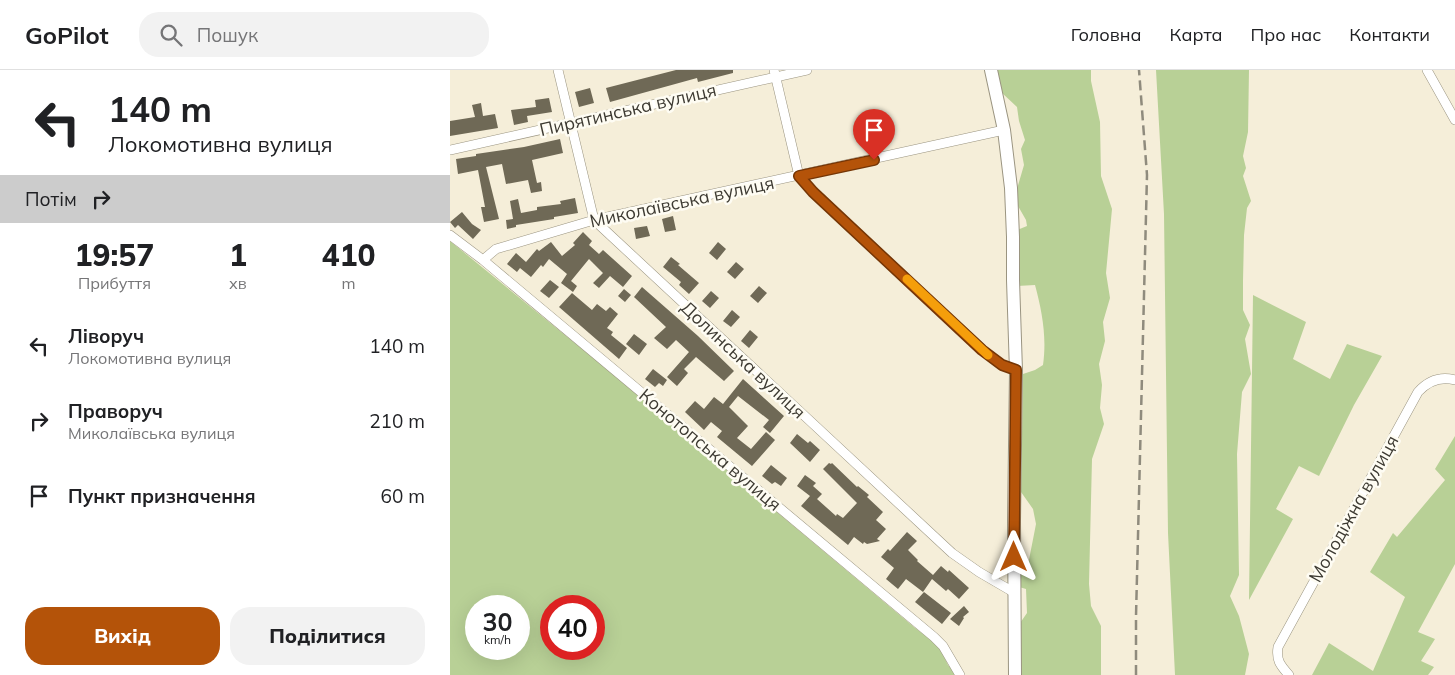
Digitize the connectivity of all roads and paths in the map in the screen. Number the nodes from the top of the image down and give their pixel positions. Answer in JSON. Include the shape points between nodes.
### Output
{"nodes":[{"id":1,"x":558,"y":70,"type":"edge"},
{"id":2,"x":807,"y":70,"type":"edge"},
{"id":3,"x":991,"y":70,"type":"edge"},
{"id":4,"x":1427,"y":70,"type":"edge"},
{"id":5,"x":775,"y":73,"type":"edge"},
{"id":6,"x":1455,"y":120,"type":"edge"},
{"id":7,"x":570,"y":123,"type":"junction"},
{"id":8,"x":1004,"y":130,"type":"junction"},
{"id":9,"x":450,"y":150,"type":"edge"},
{"id":10,"x":799,"y":176,"type":"junction"},
{"id":11,"x":594,"y":220,"type":"junction"},
{"id":12,"x":450,"y":235,"type":"edge"},
{"id":13,"x":483,"y":260,"type":"junction"},
{"id":14,"x":1016,"y":370,"type":"junction"},
{"id":15,"x":1455,"y":380,"type":"edge"},
{"id":16,"x":1015,"y":593,"type":"junction"},
{"id":17,"x":960,"y":675,"type":"edge"},
{"id":18,"x":1015,"y":675,"type":"edge"},
{"id":19,"x":1289,"y":675,"type":"edge"}],
"edges":[{"from":1,"to":7,"type":"street"},
{"from":2,"to":5,"type":"street","name":"Пирятинська вулиця"},
{"from":3,"to":8,"type":"street"},
{"from":4,"to":6,"type":"street"},
{"from":5,"to":7,"type":"street","name":"Пирятинська вулиця"},
{"from":5,"to":10,"type":"street"},
{"from":7,"to":9,"type":"street","name":"Пирятинська вулиця"},
{"from":7,"to":11,"type":"street"},
{"from":8,"to":10,"type":"street","name":"Миколаївська вулиця"},
{"from":8,"to":14,"type":"street","via":[[1014,237]]},
{"from":10,"to":11,"type":"street","name":"Миколаївська вулиця"},
{"from":10,"to":14,"type":"street","via":[[982,350],[1002,365]]},
{"from":11,"to":13,"type":"street","name":"Миколаївська вулиця","via":[[496,249]]},
{"from":11,"to":16,"type":"street","name":"Долинська вулиця","via":[[952,554]]},
{"from":12,"to":13,"type":"street","name":"Конотопська вулиця"},
{"from":13,"to":17,"type":"street","name":"Конотопська вулиця","via":[[934,637],[944,646]]},
{"from":14,"to":16,"type":"street"},
{"from":15,"to":19,"type":"street","name":"Молодіжна вулиця","via":[[1445,377],[1434,380],[1418,392],[1278,646],[1280,665]]},
{"from":16,"to":18,"type":"street"}]}
